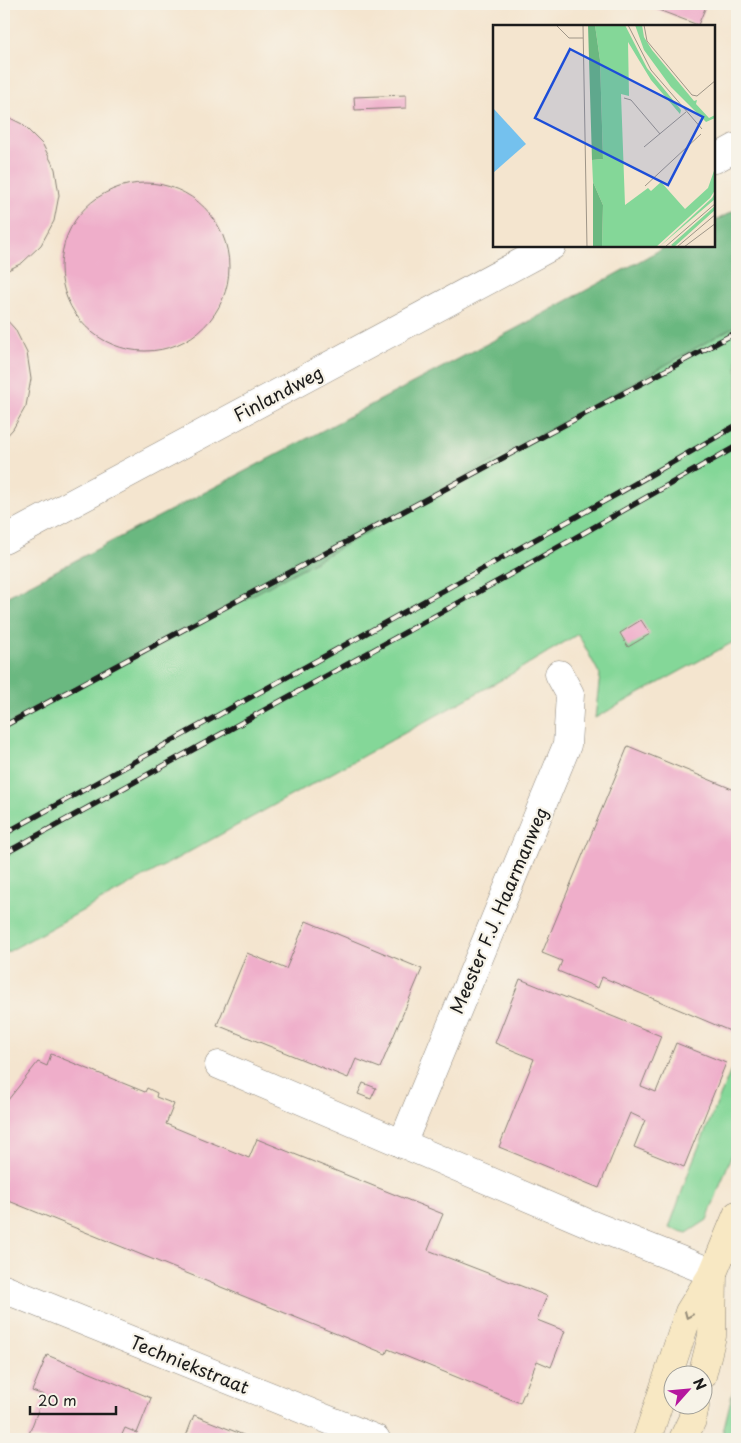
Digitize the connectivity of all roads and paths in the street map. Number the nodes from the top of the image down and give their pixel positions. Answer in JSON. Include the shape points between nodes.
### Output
{"nodes":[{"id":1,"x":737,"y":147,"type":"edge"},
{"id":2,"x":716,"y":158,"type":"edge"},
{"id":3,"x":548,"y":248,"type":"edge"},
{"id":4,"x":4,"y":540,"type":"edge"},
{"id":5,"x":559,"y":674,"type":"dead end"},
{"id":6,"x":219,"y":1065,"type":"dead end"},
{"id":7,"x":402,"y":1144,"type":"junction"},
{"id":8,"x":737,"y":1215,"type":"edge"},
{"id":9,"x":713,"y":1273,"type":"junction"},
{"id":10,"x":4,"y":1289,"type":"edge"},
{"id":11,"x":704,"y":1366,"type":"edge"},
{"id":12,"x":693,"y":1416,"type":"edge"},
{"id":13,"x":376,"y":1439,"type":"edge"},
{"id":14,"x":647,"y":1439,"type":"edge"},
{"id":15,"x":683,"y":1439,"type":"edge"}],
"edges":[{"from":1,"to":2,"type":"street"},
{"from":3,"to":4,"type":"street","name":"Finlandweg"},
{"from":5,"to":7,"type":"street","name":"Meester F.J. Haarmanweg","via":[[570,694],[567,745]]},
{"from":6,"to":7,"type":"street"},
{"from":7,"to":9,"type":"street"},
{"from":8,"to":9,"type":"main road"},
{"from":9,"to":11,"type":"main road","via":[[712,1336]]},
{"from":9,"to":14,"type":"main road","one_way":true,"via":[[689,1312]]},
{"from":10,"to":13,"type":"street","name":"Techniekstraat"},
{"from":12,"to":15,"type":"main road"}]}
